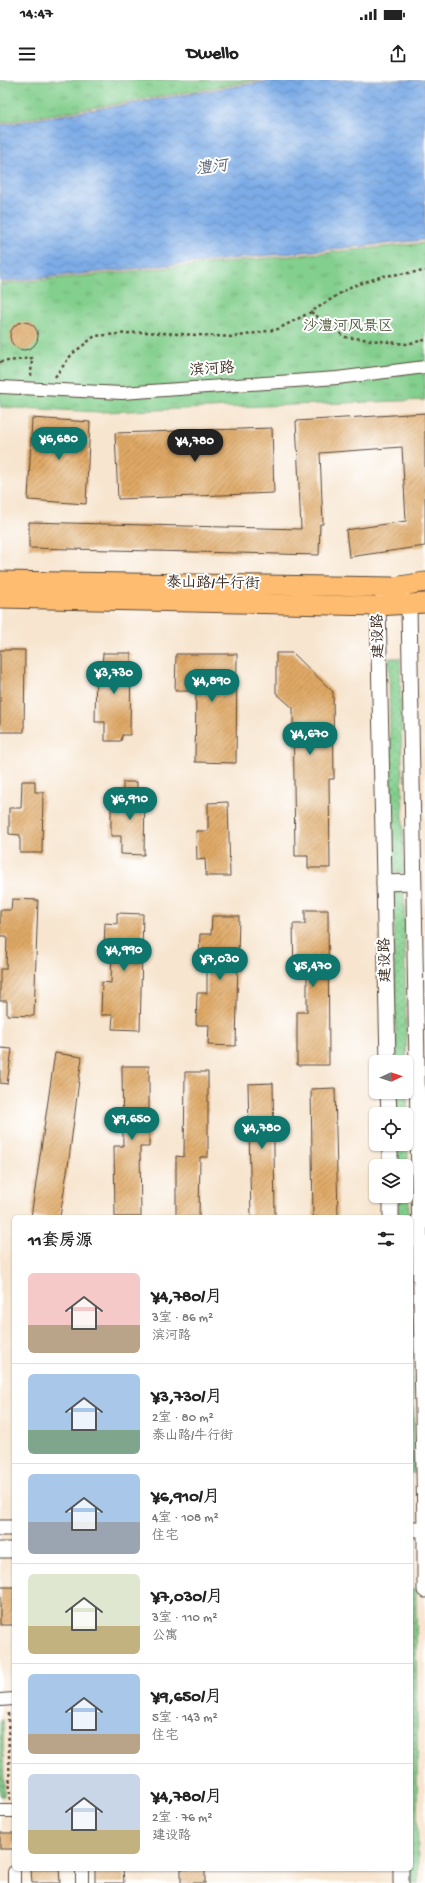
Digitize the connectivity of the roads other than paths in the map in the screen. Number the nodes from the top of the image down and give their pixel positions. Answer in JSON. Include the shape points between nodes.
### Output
{"nodes":[{"id":1,"x":425,"y":367,"type":"edge"},
{"id":2,"x":0,"y":387,"type":"edge"},
{"id":3,"x":0,"y":581,"type":"edge"},
{"id":4,"x":425,"y":582,"type":"edge"},
{"id":5,"x":394,"y":587,"type":"junction"},
{"id":6,"x":0,"y":598,"type":"edge"},
{"id":7,"x":417,"y":604,"type":"edge"},
{"id":8,"x":378,"y":606,"type":"junction"},
{"id":9,"x":413,"y":882,"type":"junction"},
{"id":10,"x":384,"y":883,"type":"junction"},
{"id":11,"x":388,"y":1055,"type":"edge"},
{"id":12,"x":391,"y":1203,"type":"edge"},
{"id":13,"x":391,"y":1215,"type":"edge"},
{"id":14,"x":415,"y":1263,"type":"edge"},
{"id":15,"x":0,"y":1528,"type":"edge"},
{"id":16,"x":12,"y":1528,"type":"edge"},
{"id":17,"x":413,"y":1530,"type":"edge"},
{"id":18,"x":425,"y":1530,"type":"edge"},
{"id":19,"x":0,"y":1550,"type":"edge"},
{"id":20,"x":12,"y":1550,"type":"edge"},
{"id":21,"x":413,"y":1553,"type":"edge"},
{"id":22,"x":425,"y":1553,"type":"edge"},
{"id":23,"x":425,"y":1590,"type":"edge"},
{"id":24,"x":82,"y":1871,"type":"edge"},
{"id":25,"x":401,"y":1871,"type":"edge"},
{"id":26,"x":82,"y":1883,"type":"edge"},
{"id":27,"x":401,"y":1883,"type":"edge"}],
"edges":[{"from":1,"to":2,"type":"street","name":"滨河路","via":[[337,378],[122,392]]},
{"from":3,"to":5,"type":"main road","name":"泰山路/牛行街"},
{"from":4,"to":5,"type":"main road","name":"泰山路/牛行街"},
{"from":5,"to":7,"type":"street","name":"建设路"},
{"from":5,"to":8,"type":"street","name":"建设路"},
{"from":6,"to":8,"type":"main road","name":"泰山路/牛行街"},
{"from":7,"to":8,"type":"main road","name":"泰山路/牛行街"},
{"from":7,"to":9,"type":"street","name":"建设路"},
{"from":8,"to":10,"type":"street","name":"建设路"},
{"from":9,"to":10,"type":"street"},
{"from":9,"to":14,"type":"street","name":"建设路"},
{"from":10,"to":11,"type":"street","name":"建设路"},
{"from":12,"to":13,"type":"street"},
{"from":14,"to":18,"type":"street","name":"建设路"},
{"from":15,"to":16,"type":"street"},
{"from":17,"to":18,"type":"street"},
{"from":18,"to":22,"type":"street","name":"建设路"},
{"from":19,"to":20,"type":"street"},
{"from":21,"to":22,"type":"street"},
{"from":22,"to":23,"type":"street","name":"建设路"},
{"from":24,"to":26,"type":"street"},
{"from":25,"to":27,"type":"street"}]}
